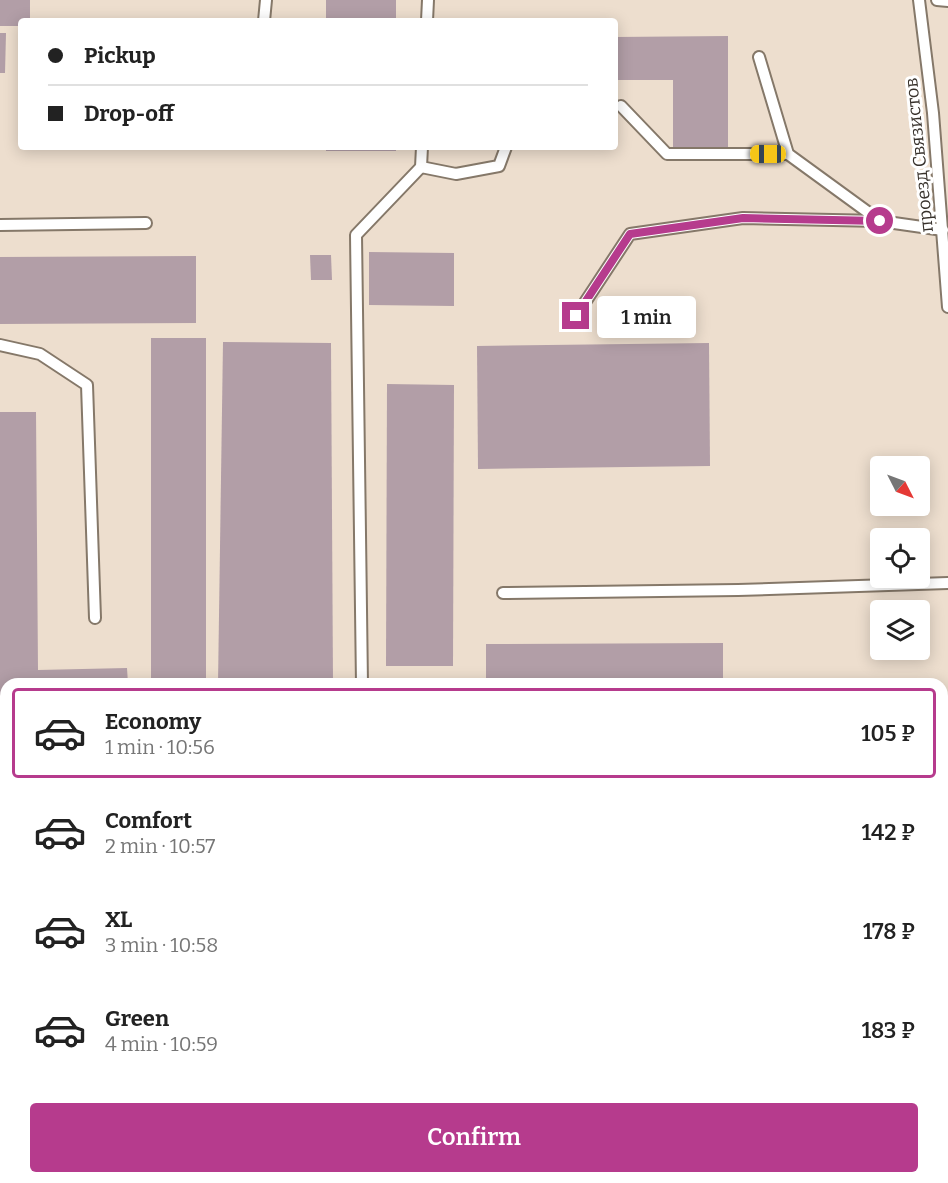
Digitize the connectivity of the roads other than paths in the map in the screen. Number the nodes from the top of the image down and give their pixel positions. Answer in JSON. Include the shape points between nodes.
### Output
{"nodes":[{"id":1,"x":266,"y":0,"type":"edge"},
{"id":2,"x":428,"y":0,"type":"edge"},
{"id":3,"x":919,"y":0,"type":"edge"},
{"id":4,"x":937,"y":0,"type":"edge"},
{"id":5,"x":948,"y":1,"type":"edge"},
{"id":6,"x":264,"y":18,"type":"edge"},
{"id":7,"x":427,"y":18,"type":"edge"},
{"id":8,"x":759,"y":57,"type":"dead end"},
{"id":9,"x":621,"y":106,"type":"dead end"},
{"id":10,"x":422,"y":150,"type":"edge"},
{"id":11,"x":505,"y":150,"type":"edge"},
{"id":12,"x":788,"y":154,"type":"junction"},
{"id":13,"x":421,"y":167,"type":"junction"},
{"id":14,"x":880,"y":221,"type":"junction"},
{"id":15,"x":146,"y":223,"type":"dead end"},
{"id":16,"x":0,"y":225,"type":"edge"},
{"id":17,"x":943,"y":230,"type":"junction"},
{"id":18,"x":947,"y":277,"type":"edge"},
{"id":19,"x":948,"y":307,"type":"edge"},
{"id":20,"x":576,"y":316,"type":"dead end"},
{"id":21,"x":0,"y":345,"type":"edge"},
{"id":22,"x":948,"y":583,"type":"edge"},
{"id":23,"x":503,"y":593,"type":"dead end"},
{"id":24,"x":95,"y":618,"type":"dead end"},
{"id":25,"x":362,"y":678,"type":"edge"}],
"edges":[{"from":1,"to":6,"type":"lane"},
{"from":2,"to":7,"type":"lane"},
{"from":3,"to":17,"type":"lane","name":"проезд Связистов"},
{"from":4,"to":5,"type":"lane"},
{"from":8,"to":12,"type":"lane"},
{"from":9,"to":12,"type":"lane","via":[[667,154]]},
{"from":10,"to":13,"type":"lane"},
{"from":11,"to":13,"type":"lane","via":[[499,166],[456,174]]},
{"from":12,"to":14,"type":"lane"},
{"from":13,"to":25,"type":"lane","via":[[356,235]]},
{"from":14,"to":17,"type":"lane"},
{"from":14,"to":20,"type":"lane","via":[[743,218],[630,234]]},
{"from":15,"to":16,"type":"lane"},
{"from":17,"to":18,"type":"lane","name":"проезд Связистов"},
{"from":18,"to":19,"type":"lane","name":"проезд Связистов"},
{"from":21,"to":24,"type":"lane","via":[[40,354],[87,385]]},
{"from":22,"to":23,"type":"lane"}]}
